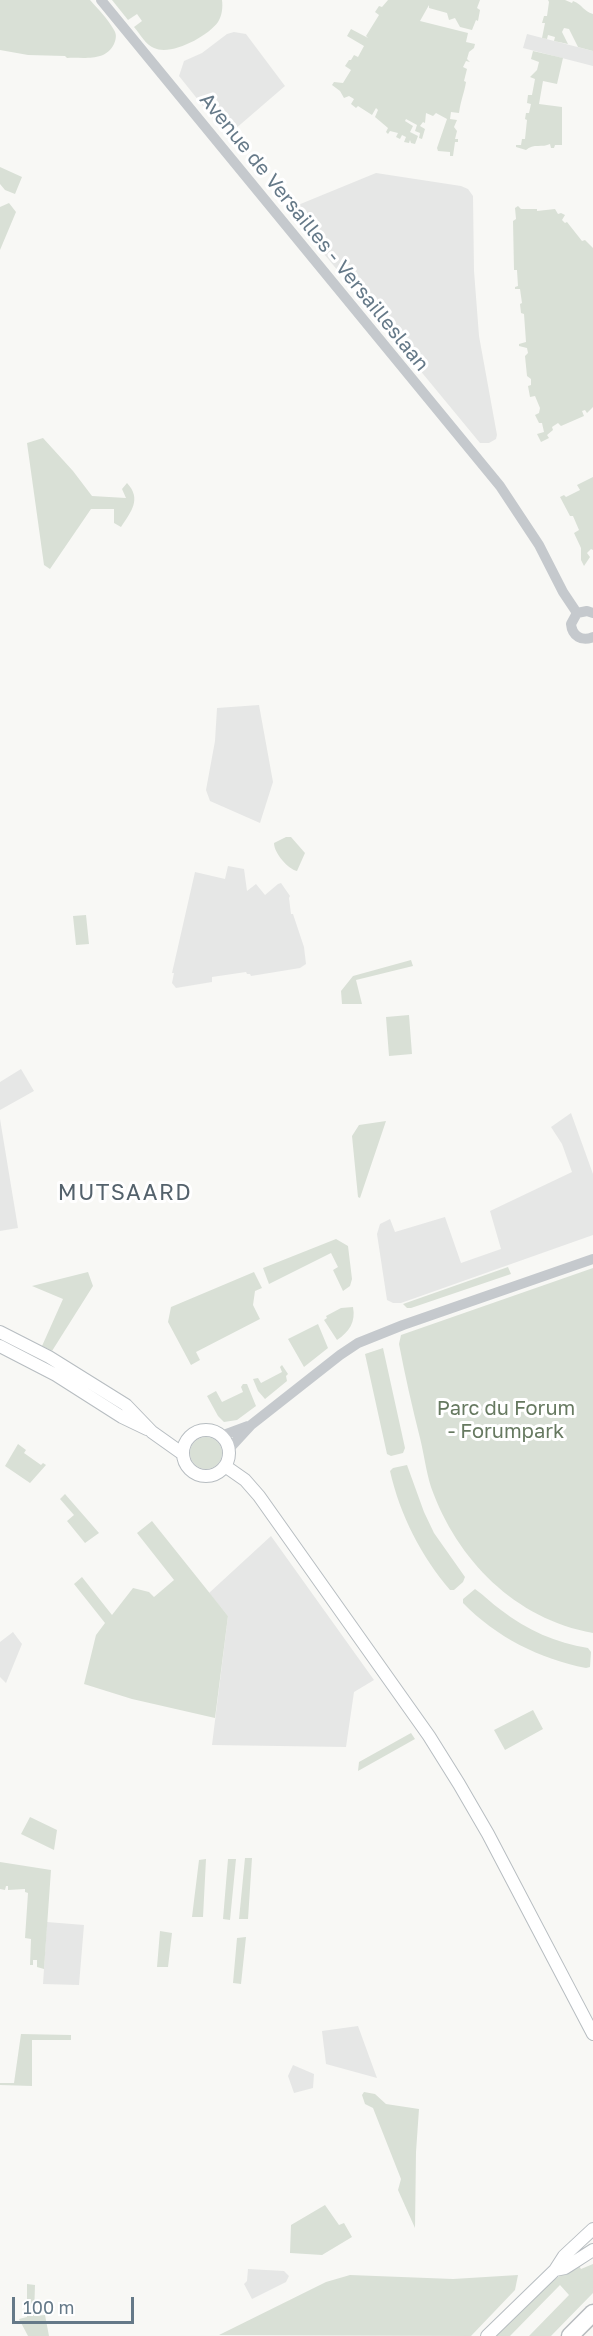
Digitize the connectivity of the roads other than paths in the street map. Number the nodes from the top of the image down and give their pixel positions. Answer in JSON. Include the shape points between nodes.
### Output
{"nodes":[{"id":1,"x":100,"y":0,"type":"edge"},
{"id":2,"x":577,"y":613,"type":"junction"},
{"id":3,"x":593,"y":613,"type":"edge"},
{"id":4,"x":592,"y":640,"type":"edge"},
{"id":5,"x":593,"y":1259,"type":"edge"},
{"id":6,"x":0,"y":1332,"type":"edge"},
{"id":7,"x":0,"y":1346,"type":"edge"},
{"id":8,"x":251,"y":1425,"type":"junction"},
{"id":9,"x":152,"y":1432,"type":"junction"},
{"id":10,"x":221,"y":1436,"type":"junction"},
{"id":11,"x":188,"y":1439,"type":"junction"},
{"id":12,"x":170,"y":1444,"type":"junction"},
{"id":13,"x":228,"y":1450,"type":"junction"},
{"id":14,"x":183,"y":1454,"type":"junction"},
{"id":15,"x":225,"y":1466,"type":"junction"},
{"id":16,"x":593,"y":2034,"type":"edge"},
{"id":17,"x":593,"y":2229,"type":"edge"},
{"id":18,"x":593,"y":2250,"type":"edge"},
{"id":19,"x":555,"y":2270,"type":"junction"},
{"id":20,"x":593,"y":2313,"type":"edge"},
{"id":21,"x":487,"y":2336,"type":"edge"},
{"id":22,"x":570,"y":2336,"type":"edge"}],
"edges":[{"from":1,"to":2,"type":"street","name":"Avenue de Versailles - Versailleslaan","via":[[500,486]]},
{"from":2,"to":3,"type":"street"},
{"from":2,"to":4,"type":"street","via":[[571,621],[572,631],[579,638]]},
{"from":5,"to":8,"type":"street","via":[[371,1337],[340,1355]]},
{"from":6,"to":9,"type":"main road","via":[[49,1356],[96,1386],[132,1410]]},
{"from":7,"to":9,"type":"main road"},
{"from":8,"to":10,"type":"street"},
{"from":8,"to":13,"type":"street"},
{"from":9,"to":12,"type":"main road"},
{"from":10,"to":11,"type":"main road","via":[[201,1431]]},
{"from":10,"to":13,"type":"main road"},
{"from":11,"to":12,"type":"main road"},
{"from":11,"to":14,"type":"main road"},
{"from":12,"to":14,"type":"main road"},
{"from":13,"to":15,"type":"main road"},
{"from":14,"to":15,"type":"main road","via":[[191,1470],[202,1476],[217,1473]]},
{"from":15,"to":16,"type":"main road","via":[[259,1496],[439,1752],[488,1834]]},
{"from":17,"to":19,"type":"main road"},
{"from":18,"to":19,"type":"main road"},
{"from":19,"to":21,"type":"main road"},
{"from":20,"to":22,"type":"highway"}]}
